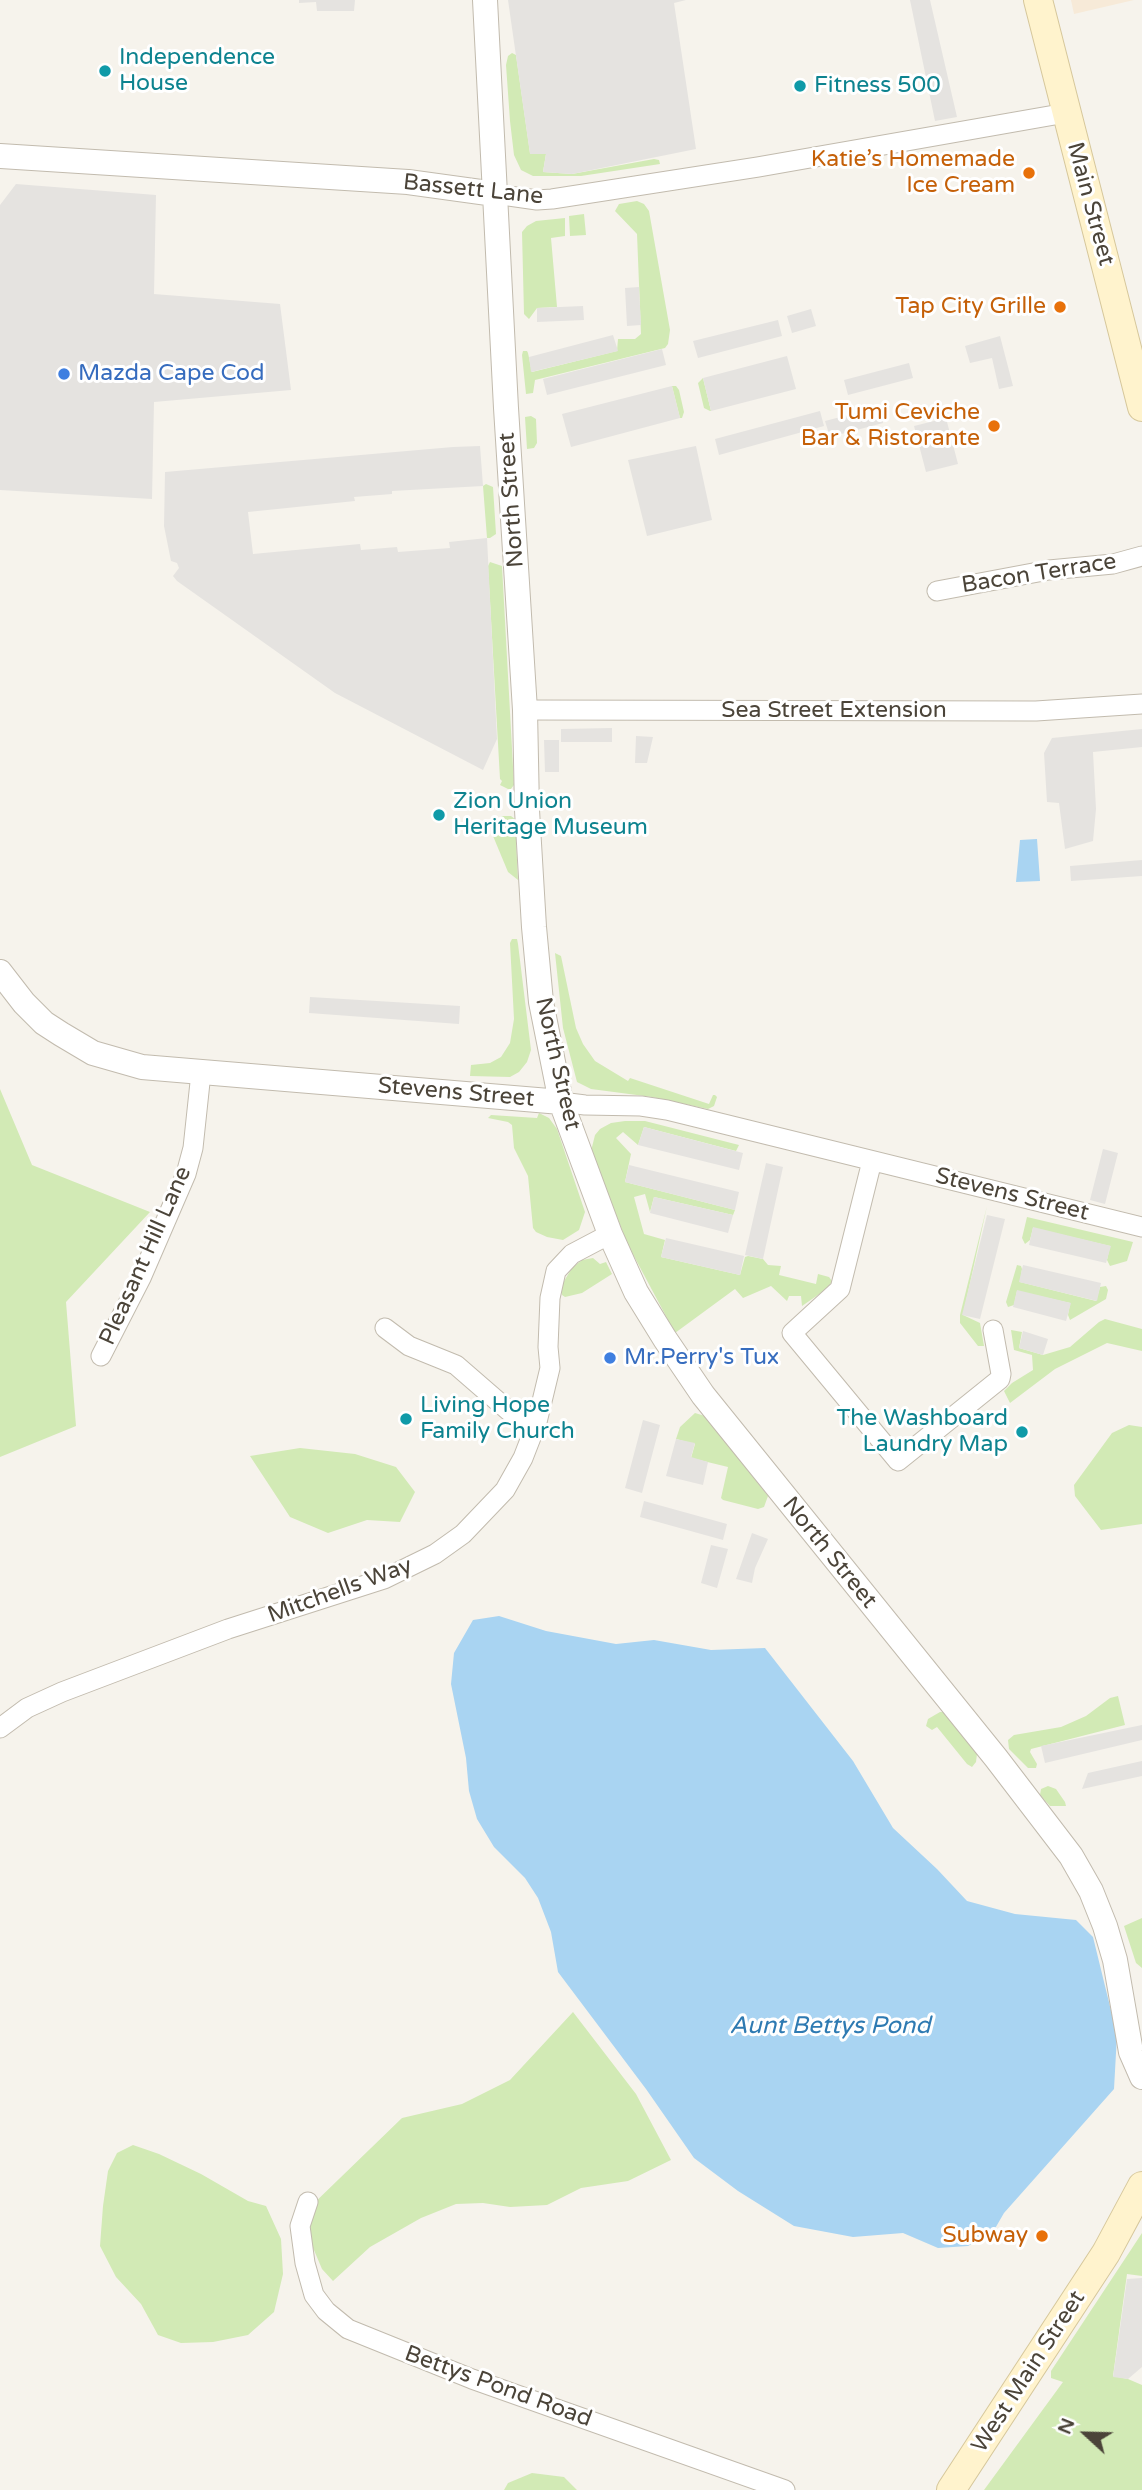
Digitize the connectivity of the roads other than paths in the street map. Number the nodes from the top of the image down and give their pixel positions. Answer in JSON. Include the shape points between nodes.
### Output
{"nodes":[{"id":1,"x":485,"y":0,"type":"edge"},
{"id":2,"x":1038,"y":0,"type":"edge"},
{"id":3,"x":1066,"y":113,"type":"junction"},
{"id":4,"x":0,"y":156,"type":"edge"},
{"id":5,"x":495,"y":194,"type":"junction"},
{"id":6,"x":1142,"y":407,"type":"edge"},
{"id":7,"x":1142,"y":556,"type":"edge"},
{"id":8,"x":937,"y":591,"type":"dead end"},
{"id":9,"x":1142,"y":704,"type":"edge"},
{"id":10,"x":525,"y":710,"type":"junction"},
{"id":11,"x":0,"y":972,"type":"edge"},
{"id":12,"x":201,"y":1073,"type":"junction"},
{"id":13,"x":561,"y":1102,"type":"junction"},
{"id":14,"x":872,"y":1161,"type":"junction"},
{"id":15,"x":1142,"y":1227,"type":"edge"},
{"id":16,"x":610,"y":1234,"type":"junction"},
{"id":17,"x":385,"y":1328,"type":"dead end"},
{"id":18,"x":993,"y":1330,"type":"dead end"},
{"id":19,"x":101,"y":1356,"type":"dead end"},
{"id":20,"x":537,"y":1422,"type":"junction"},
{"id":21,"x":0,"y":1728,"type":"edge"},
{"id":22,"x":1115,"y":1959,"type":"junction"},
{"id":23,"x":1142,"y":2009,"type":"edge"},
{"id":24,"x":1142,"y":2077,"type":"edge"},
{"id":25,"x":1142,"y":2186,"type":"edge"},
{"id":26,"x":308,"y":2202,"type":"dead end"},
{"id":27,"x":1142,"y":2209,"type":"edge"},
{"id":28,"x":1107,"y":2253,"type":"junction"},
{"id":29,"x":785,"y":2490,"type":"edge"},
{"id":30,"x":951,"y":2490,"type":"edge"}],
"edges":[{"from":1,"to":5,"type":"street","name":"North Street"},
{"from":2,"to":3,"type":"main road","name":"Main Street"},
{"from":3,"to":5,"type":"street","name":"Bassett Lane","via":[[563,198],[537,200]]},
{"from":3,"to":6,"type":"main road","name":"Main Street"},
{"from":4,"to":5,"type":"street","name":"Bassett Lane","via":[[408,182]]},
{"from":5,"to":10,"type":"street","name":"North Street"},
{"from":7,"to":8,"type":"street","name":"Bacon Terrace"},
{"from":9,"to":10,"type":"street","name":"Sea Street Extension","via":[[1036,711]]},
{"from":10,"to":13,"type":"street","name":"North Street","via":[[537,961]]},
{"from":11,"to":12,"type":"street","name":"Stevens Street","via":[[44,1023],[93,1052],[142,1068]]},
{"from":12,"to":13,"type":"street","name":"Stevens Street"},
{"from":12,"to":19,"type":"street","name":"Pleasant Hill Lane","via":[[186,1174]]},
{"from":13,"to":14,"type":"street","name":"Stevens Street","via":[[667,1110]]},
{"from":13,"to":16,"type":"street","name":"North Street"},
{"from":14,"to":15,"type":"street","name":"Stevens Street"},
{"from":14,"to":18,"type":"street","via":[[840,1289],[792,1333],[898,1461],[996,1382],[1001,1374]]},
{"from":16,"to":20,"type":"street","name":"Mitchells Way","via":[[566,1258],[553,1278],[550,1368]]},
{"from":16,"to":22,"type":"street","name":"North Street","via":[[648,1311],[704,1395],[1071,1856],[1099,1908]]},
{"from":17,"to":20,"type":"street","via":[[409,1346],[456,1365],[509,1411]]},
{"from":20,"to":21,"type":"street","name":"Mitchells Way","via":[[505,1490],[463,1534],[435,1554],[353,1591],[228,1629],[62,1692],[27,1708]]},
{"from":22,"to":23,"type":"street","name":"North Street"},
{"from":22,"to":24,"type":"street","name":"North Street","via":[[1131,2052]]},
{"from":25,"to":28,"type":"main road","name":"West Main Street"},
{"from":26,"to":29,"type":"street","name":"Bettys Pond Road","via":[[300,2226],[314,2295],[348,2329],[472,2379]]},
{"from":27,"to":28,"type":"main road","name":"West Main Street"},
{"from":28,"to":30,"type":"main road","name":"West Main Street"}]}
